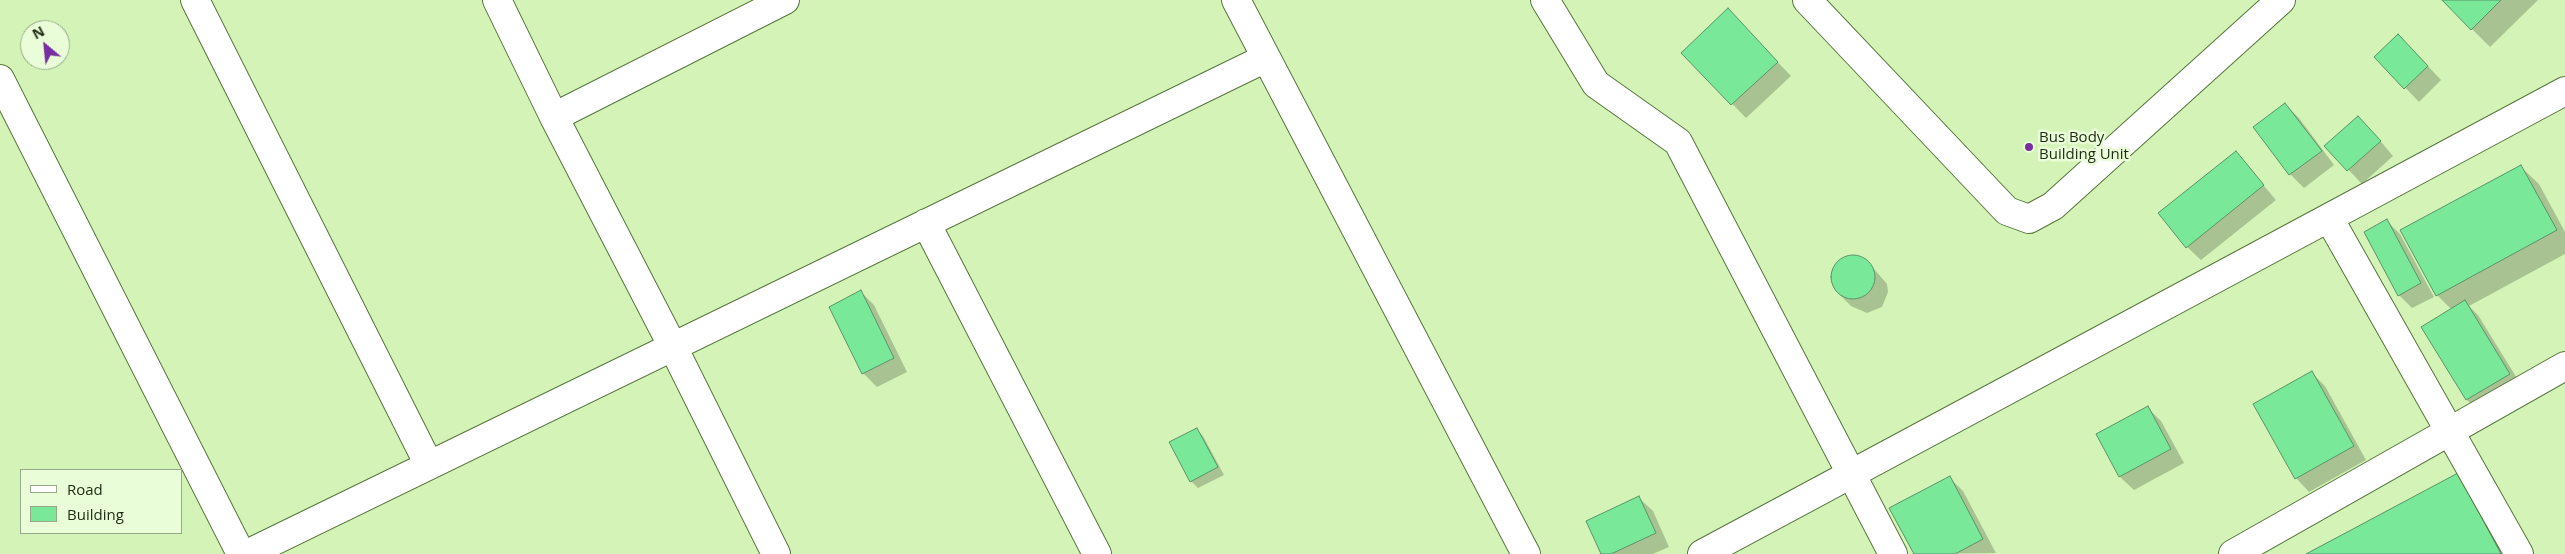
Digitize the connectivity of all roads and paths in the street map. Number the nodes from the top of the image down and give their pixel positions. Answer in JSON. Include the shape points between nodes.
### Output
{"nodes":[{"id":1,"x":195,"y":0,"type":"edge"},
{"id":2,"x":498,"y":0,"type":"edge"},
{"id":3,"x":786,"y":0,"type":"edge"},
{"id":4,"x":1236,"y":0,"type":"edge"},
{"id":5,"x":1545,"y":0,"type":"edge"},
{"id":6,"x":1807,"y":0,"type":"edge"},
{"id":7,"x":2281,"y":0,"type":"edge"},
{"id":8,"x":1266,"y":58,"type":"junction"},
{"id":9,"x":0,"y":79,"type":"edge"},
{"id":10,"x":2565,"y":91,"type":"edge"},
{"id":11,"x":554,"y":117,"type":"junction"},
{"id":12,"x":2328,"y":218,"type":"junction"},
{"id":13,"x":926,"y":223,"type":"junction"},
{"id":14,"x":672,"y":346,"type":"junction"},
{"id":15,"x":2565,"y":366,"type":"edge"},
{"id":16,"x":2450,"y":433,"type":"junction"},
{"id":17,"x":429,"y":465,"type":"junction"},
{"id":18,"x":1851,"y":474,"type":"junction"},
{"id":19,"x":2262,"y":547,"type":"edge"},
{"id":20,"x":241,"y":554,"type":"edge"},
{"id":21,"x":247,"y":554,"type":"edge"},
{"id":22,"x":776,"y":554,"type":"edge"},
{"id":23,"x":1097,"y":554,"type":"edge"},
{"id":24,"x":1526,"y":554,"type":"edge"},
{"id":25,"x":1702,"y":554,"type":"edge"},
{"id":26,"x":1893,"y":554,"type":"edge"},
{"id":27,"x":2233,"y":554,"type":"edge"},
{"id":28,"x":2519,"y":554,"type":"edge"}],
"edges":[{"from":1,"to":17,"type":"street"},
{"from":2,"to":11,"type":"street"},
{"from":3,"to":11,"type":"street"},
{"from":4,"to":8,"type":"street"},
{"from":5,"to":18,"type":"street","via":[[1596,84],[1678,142]]},
{"from":6,"to":7,"type":"street","via":[[2007,211],[2029,219],[2053,206]]},
{"from":8,"to":13,"type":"street"},
{"from":8,"to":24,"type":"street"},
{"from":9,"to":20,"type":"street"},
{"from":10,"to":12,"type":"street"},
{"from":11,"to":14,"type":"street"},
{"from":12,"to":16,"type":"street"},
{"from":12,"to":18,"type":"street"},
{"from":13,"to":14,"type":"street"},
{"from":13,"to":23,"type":"street"},
{"from":14,"to":17,"type":"street"},
{"from":14,"to":22,"type":"street"},
{"from":15,"to":16,"type":"street"},
{"from":16,"to":19,"type":"street"},
{"from":16,"to":28,"type":"street"},
{"from":17,"to":21,"type":"street"},
{"from":18,"to":25,"type":"street"},
{"from":18,"to":26,"type":"street"},
{"from":19,"to":27,"type":"street"}]}
